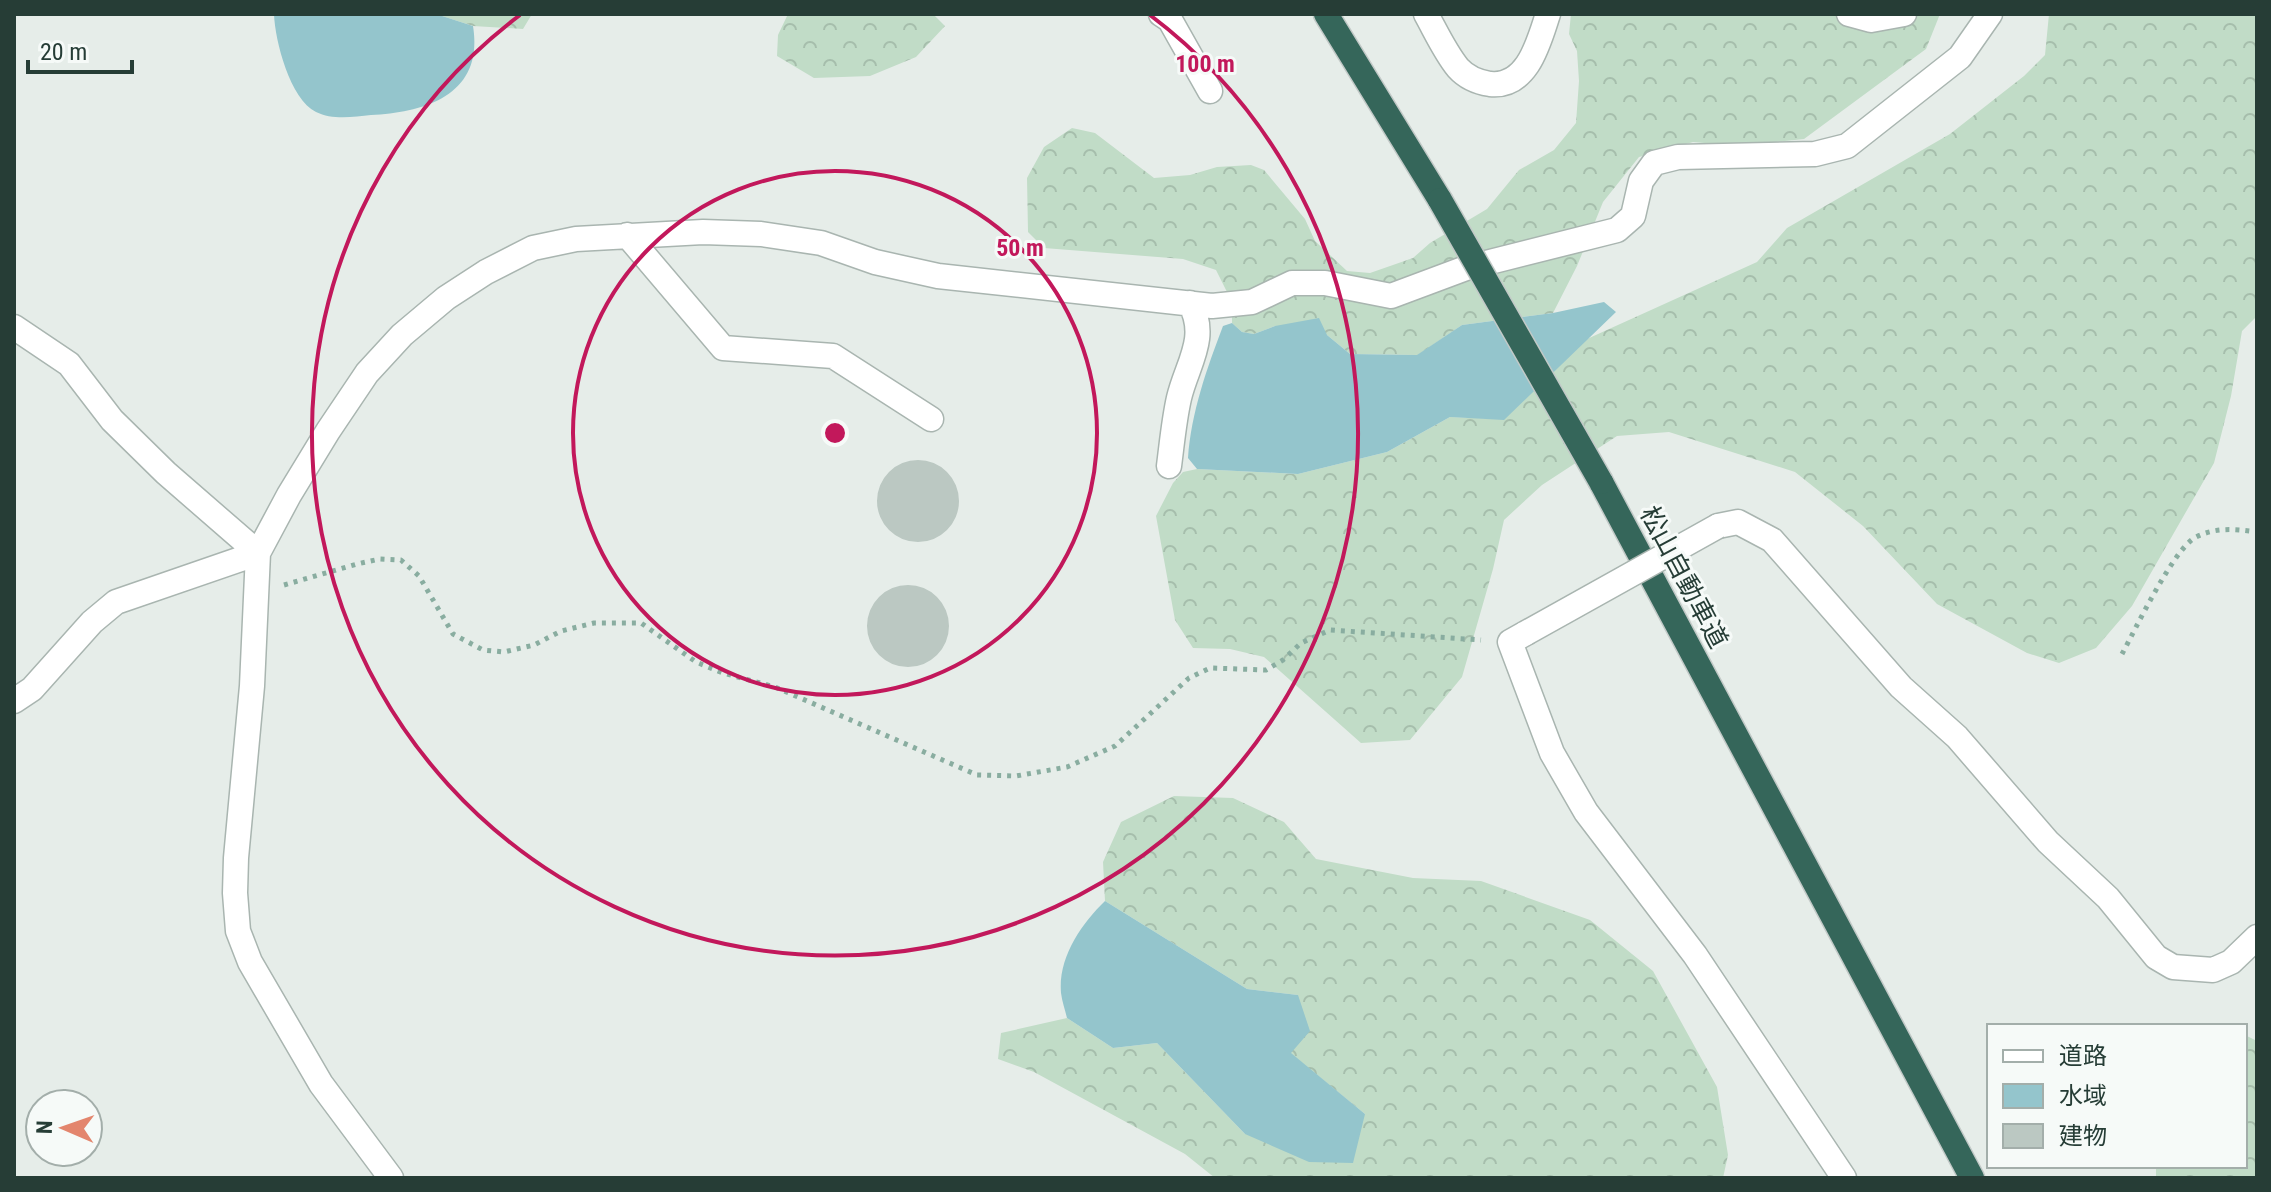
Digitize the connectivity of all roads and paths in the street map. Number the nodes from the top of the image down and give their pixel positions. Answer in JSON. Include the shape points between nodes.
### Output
{"nodes":[{"id":1,"x":1161,"y":14,"type":"edge"},
{"id":2,"x":1326,"y":14,"type":"edge"},
{"id":3,"x":1426,"y":14,"type":"edge"},
{"id":4,"x":1548,"y":14,"type":"edge"},
{"id":5,"x":1849,"y":14,"type":"edge"},
{"id":6,"x":1904,"y":14,"type":"edge"},
{"id":7,"x":1990,"y":14,"type":"edge"},
{"id":8,"x":1210,"y":91,"type":"dead end"},
{"id":9,"x":627,"y":235,"type":"junction"},
{"id":10,"x":1190,"y":303,"type":"junction"},
{"id":11,"x":14,"y":327,"type":"edge"},
{"id":12,"x":931,"y":419,"type":"dead end"},
{"id":13,"x":1169,"y":466,"type":"dead end"},
{"id":14,"x":2257,"y":532,"type":"edge"},
{"id":15,"x":258,"y":553,"type":"junction"},
{"id":16,"x":256,"y":592,"type":"junction"},
{"id":17,"x":1518,"y":637,"type":"junction"},
{"id":18,"x":2122,"y":654,"type":"dead end"},
{"id":19,"x":14,"y":701,"type":"edge"},
{"id":20,"x":2257,"y":937,"type":"edge"},
{"id":21,"x":391,"y":1178,"type":"edge"},
{"id":22,"x":1844,"y":1178,"type":"edge"},
{"id":23,"x":1972,"y":1178,"type":"edge"}],
"edges":[{"from":1,"to":8,"type":"street","via":[[1170,20]]},
{"from":2,"to":23,"type":"highway","name":"松山自動車道","bridge":true,"via":[[1440,200],[1601,482]]},
{"from":3,"to":4,"type":"street","via":[[1459,70],[1477,82],[1500,85],[1520,74],[1534,55]]},
{"from":5,"to":6,"type":"street","via":[[1871,20]]},
{"from":7,"to":10,"type":"street","via":[[1960,57],[1847,146],[1815,154],[1678,157],[1654,163],[1641,181],[1633,216],[1617,230],[1466,268],[1391,296],[1325,283],[1292,283],[1252,302]]},
{"from":9,"to":10,"type":"street","via":[[761,234],[821,243],[938,276]]},
{"from":9,"to":12,"type":"street","via":[[723,348],[833,356]]},
{"from":9,"to":15,"type":"street","via":[[533,248],[446,298],[402,335],[367,373],[328,431]]},
{"from":10,"to":13,"type":"street","via":[[1199,332],[1179,397]]},
{"from":11,"to":15,"type":"street","via":[[69,364],[112,420]]},
{"from":14,"to":18,"type":"path","via":[[2218,529],[2192,539]]},
{"from":15,"to":16,"type":"street"},
{"from":15,"to":19,"type":"street","via":[[116,602]]},
{"from":16,"to":17,"type":"path","via":[[357,564],[401,560],[419,576],[453,634],[483,650],[504,652],[534,645],[594,623],[641,623],[696,662],[775,687],[977,775],[1016,776],[1067,767],[1115,746],[1189,678],[1210,668],[1266,670],[1301,643],[1330,630]]},
{"from":16,"to":21,"type":"street","via":[[236,858],[238,931],[250,962],[321,1084]]},
{"from":17,"to":20,"type":"street","bridge":true,"via":[[1718,526],[1738,522],[1772,540],[1901,687],[1957,737],[2156,957],[2173,967],[2213,970],[2231,962]]},
{"from":17,"to":22,"type":"street","via":[[1552,753],[1586,812],[1695,955]]}]}
